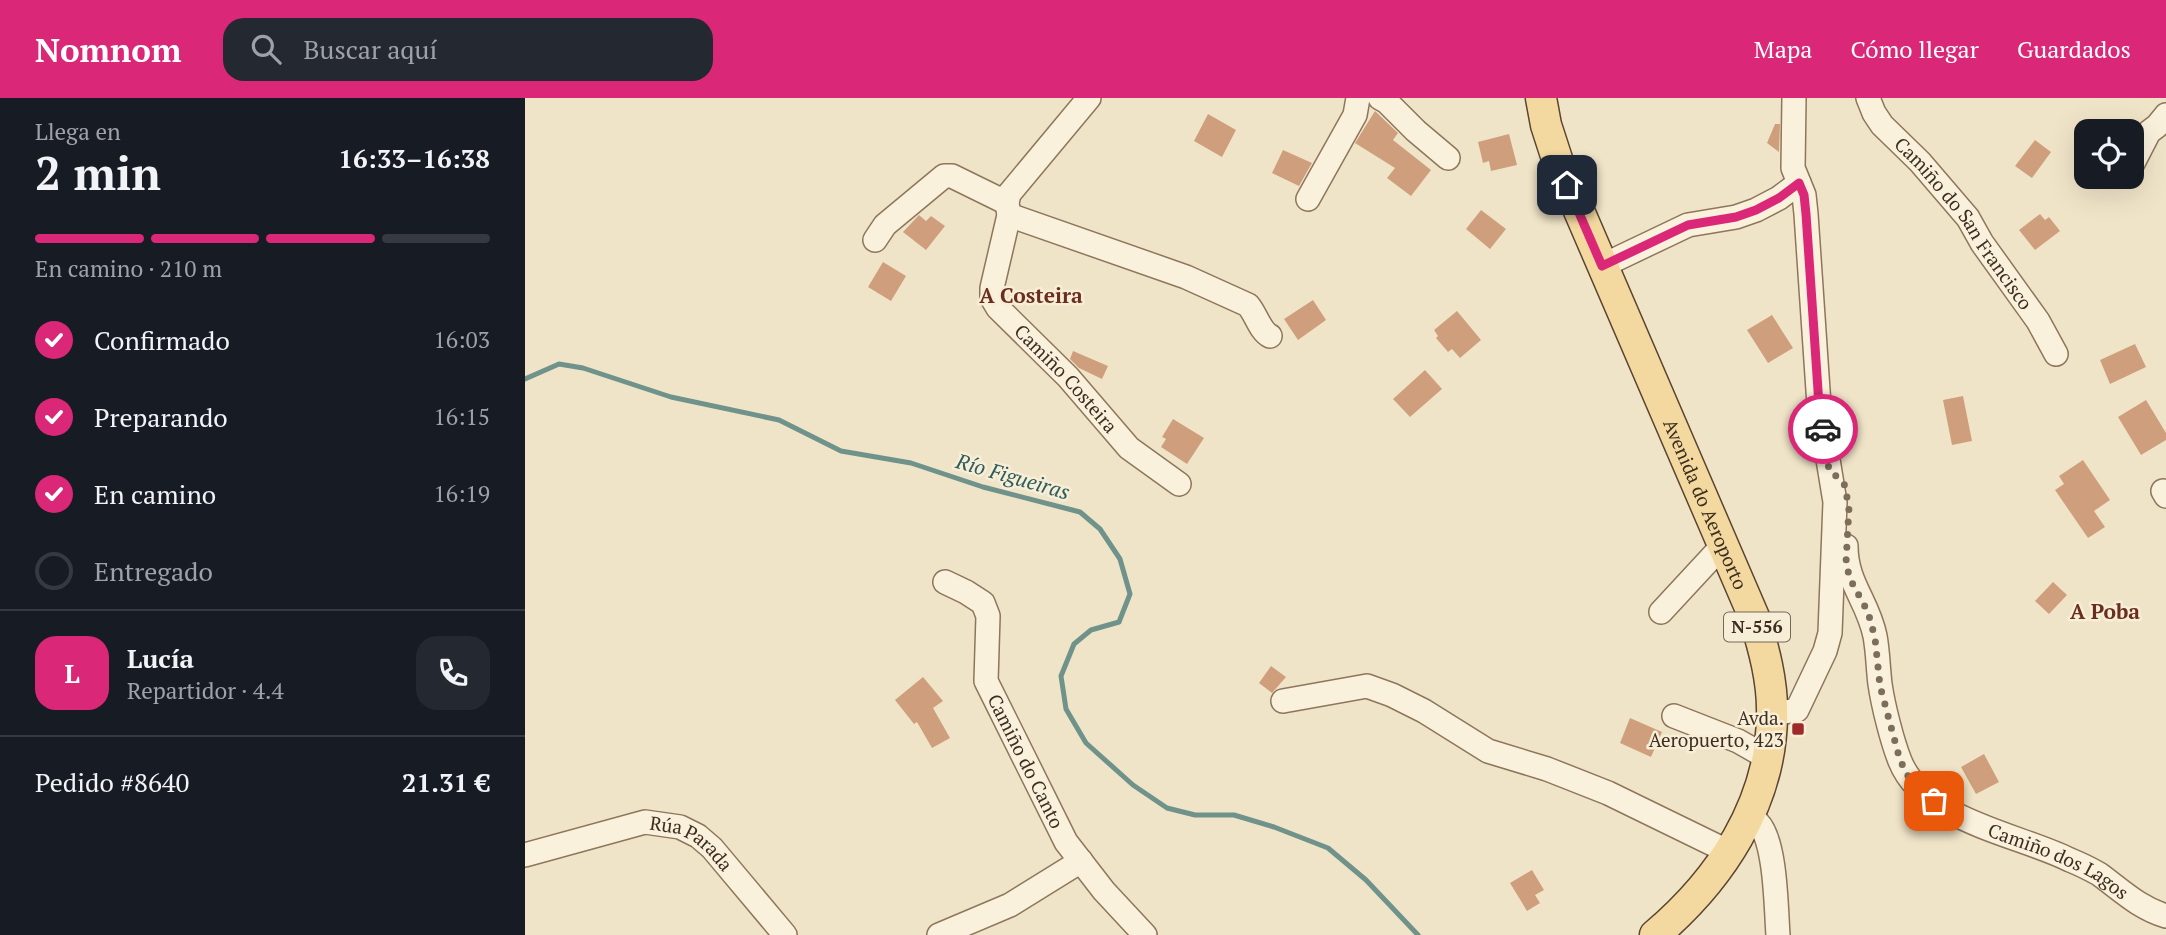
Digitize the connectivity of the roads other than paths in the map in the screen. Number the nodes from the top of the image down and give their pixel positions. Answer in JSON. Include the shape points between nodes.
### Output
{"nodes":[{"id":1,"x":1089,"y":98,"type":"edge"},
{"id":2,"x":1358,"y":98,"type":"edge"},
{"id":3,"x":1380,"y":98,"type":"edge"},
{"id":4,"x":1541,"y":98,"type":"edge"},
{"id":5,"x":1794,"y":98,"type":"edge"},
{"id":6,"x":1868,"y":98,"type":"edge"},
{"id":7,"x":2166,"y":115,"type":"edge"},
{"id":8,"x":2144,"y":142,"type":"edge"},
{"id":9,"x":1448,"y":158,"type":"dead end"},
{"id":10,"x":1799,"y":183,"type":"junction"},
{"id":11,"x":1308,"y":199,"type":"dead end"},
{"id":12,"x":1008,"y":209,"type":"junction"},
{"id":13,"x":875,"y":240,"type":"dead end"},
{"id":14,"x":1602,"y":266,"type":"junction"},
{"id":15,"x":1270,"y":336,"type":"dead end"},
{"id":16,"x":2056,"y":354,"type":"dead end"},
{"id":17,"x":1829,"y":470,"type":"junction"},
{"id":18,"x":1179,"y":484,"type":"dead end"},
{"id":19,"x":1724,"y":544,"type":"junction"},
{"id":20,"x":944,"y":582,"type":"dead end"},
{"id":21,"x":1661,"y":612,"type":"dead end"},
{"id":22,"x":1283,"y":701,"type":"dead end"},
{"id":23,"x":1772,"y":715,"type":"junction"},
{"id":24,"x":1674,"y":716,"type":"dead end"},
{"id":25,"x":1768,"y":758,"type":"junction"},
{"id":26,"x":1748,"y":817,"type":"junction"},
{"id":27,"x":1729,"y":852,"type":"junction"},
{"id":28,"x":525,"y":855,"type":"edge"},
{"id":29,"x":1081,"y":862,"type":"junction"},
{"id":30,"x":2166,"y":916,"type":"edge"},
{"id":31,"x":785,"y":935,"type":"edge"},
{"id":32,"x":939,"y":935,"type":"edge"},
{"id":33,"x":1145,"y":935,"type":"edge"},
{"id":34,"x":1655,"y":935,"type":"edge"},
{"id":35,"x":1778,"y":935,"type":"edge"}],
"edges":[{"from":1,"to":12,"type":"street","name":"Camiño Costeira","via":[[1009,194]]},
{"from":2,"to":11,"type":"street","via":[[1355,115]]},
{"from":3,"to":9,"type":"street"},
{"from":4,"to":14,"type":"main road","name":"Avenida do Aeroporto","number":"N-556","via":[[1558,162]]},
{"from":5,"to":10,"type":"street","via":[[1793,160]]},
{"from":6,"to":16,"type":"street","name":"Camiño do San Francisco","via":[[1882,125],[1968,218]]},
{"from":7,"to":8,"type":"street"},
{"from":10,"to":14,"type":"street","via":[[1756,210],[1688,225]]},
{"from":10,"to":17,"type":"street","via":[[1806,214],[1819,405]]},
{"from":12,"to":13,"type":"street","via":[[952,176],[944,176],[885,225]]},
{"from":12,"to":15,"type":"street","via":[[1248,305]]},
{"from":12,"to":18,"type":"street","name":"Camiño Costeira","via":[[992,288],[998,308],[1068,377],[1129,448]]},
{"from":14,"to":19,"type":"main road","name":"Avenida do Aeroporto","number":"N-556"},
{"from":17,"to":23,"type":"street","via":[[1835,502],[1830,633],[1797,709]]},
{"from":17,"to":30,"type":"street","name":"Camiño dos Lagos","via":[[1844,483],[1849,507],[1846,563],[1868,612],[1880,686],[1910,780],[1954,813],[2057,853],[2097,873],[2150,911]]},
{"from":19,"to":21,"type":"street"},
{"from":19,"to":23,"type":"main road","name":"Avenida do Aeroporto","number":"N-556","via":[[1762,644]]},
{"from":20,"to":29,"type":"street","name":"Camiño do Canto","via":[[983,603],[988,616],[986,681],[1066,842]]},
{"from":22,"to":27,"type":"street","via":[[1367,686],[1413,706],[1488,751],[1608,793]]},
{"from":23,"to":25,"type":"main road","name":"Avenida do Aeroporto","number":"N-556"},
{"from":24,"to":25,"type":"street"},
{"from":25,"to":26,"type":"main road","name":"Avenida do Aeroporto","number":"N-556"},
{"from":26,"to":27,"type":"main road","name":"Avenida do Aeroporto","number":"N-556"},
{"from":26,"to":35,"type":"street","via":[[1758,823],[1768,842]]},
{"from":27,"to":34,"type":"main road","name":"Avenida do Aeroporto","number":"N-556","via":[[1712,878]]},
{"from":28,"to":31,"type":"street","name":"Rúa Parada","via":[[645,822],[680,827],[712,848]]},
{"from":29,"to":32,"type":"street","via":[[1010,905]]},
{"from":29,"to":33,"type":"street","name":"Camiño do Canto"}]}
